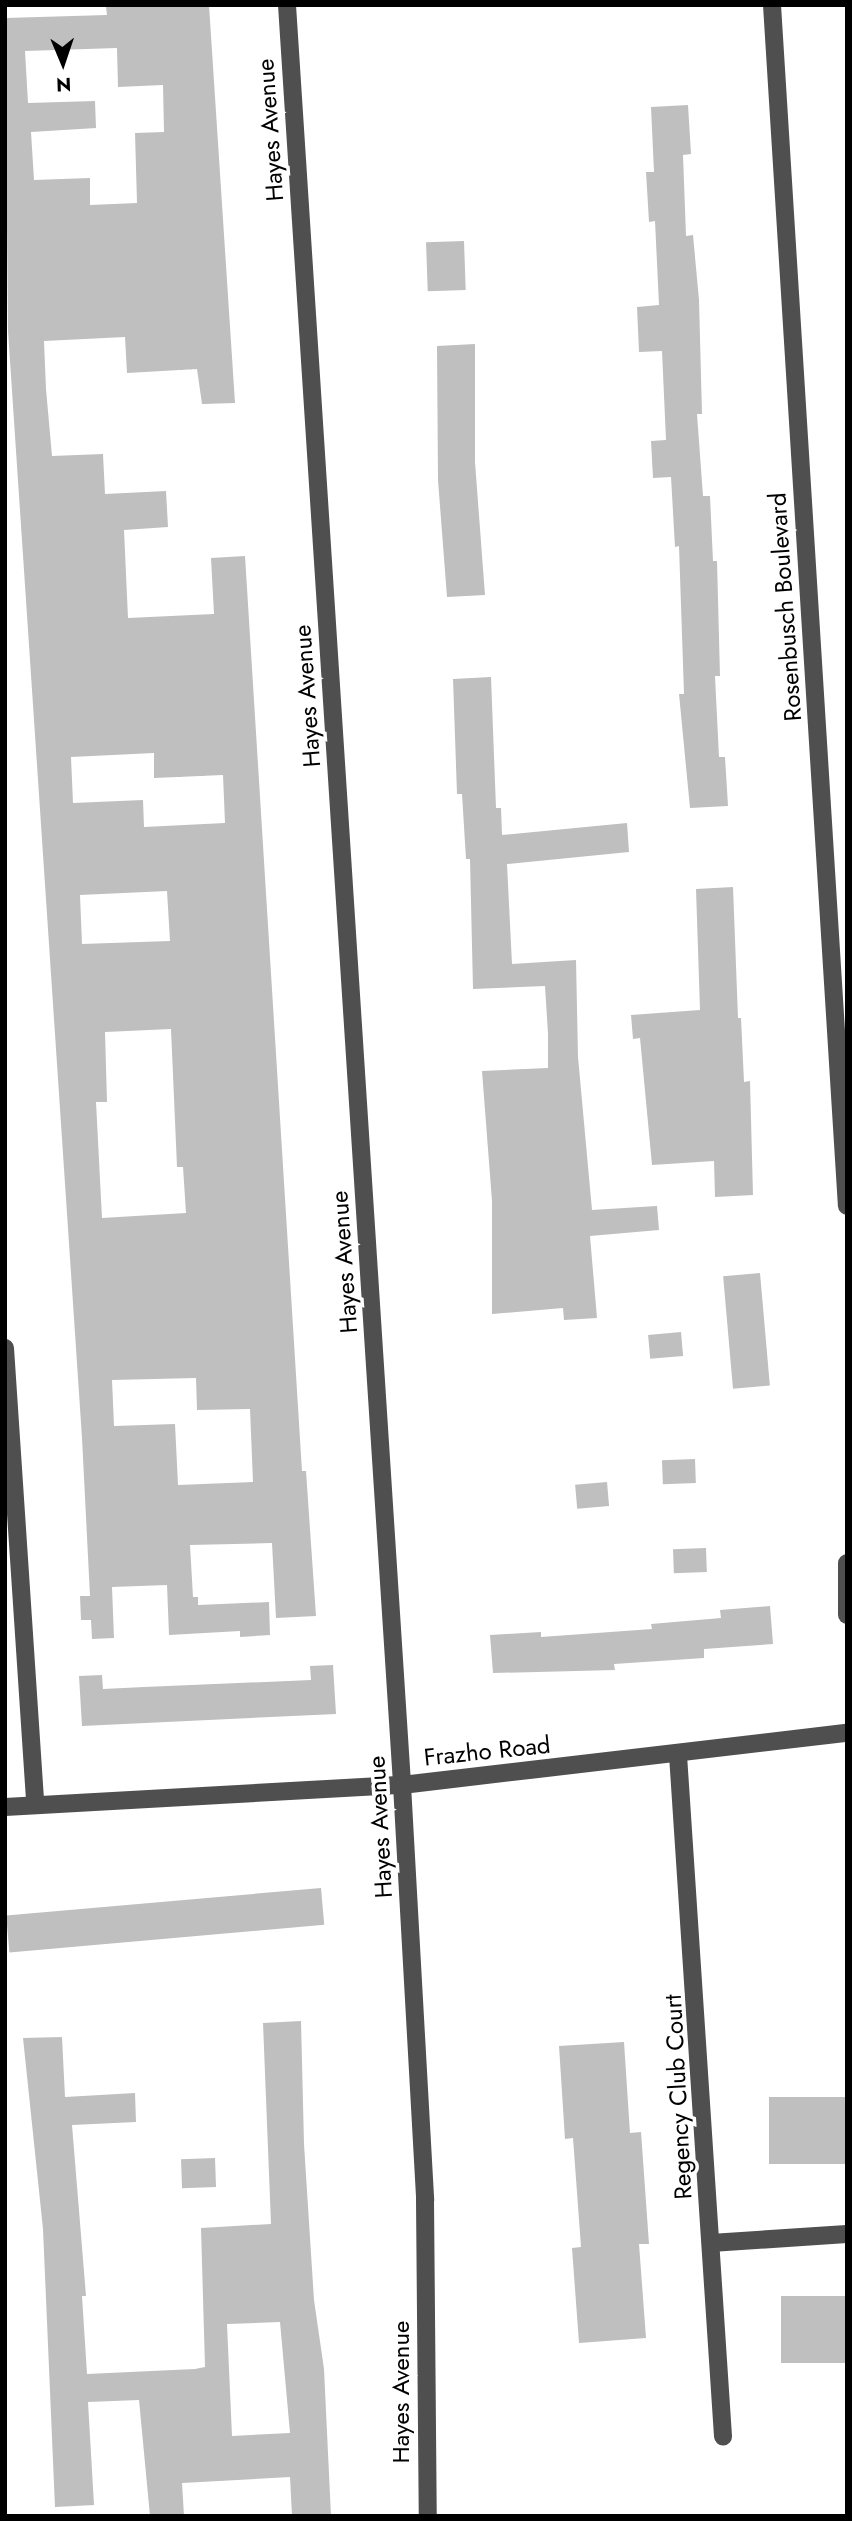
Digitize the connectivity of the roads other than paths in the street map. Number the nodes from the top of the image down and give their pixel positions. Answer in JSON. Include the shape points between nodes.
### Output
{"nodes":[{"id":1,"x":287,"y":5,"type":"edge"},
{"id":2,"x":772,"y":5,"type":"edge"},
{"id":3,"x":847,"y":1206,"type":"edge"},
{"id":4,"x":5,"y":1348,"type":"edge"},
{"id":5,"x":847,"y":1563,"type":"edge"},
{"id":6,"x":847,"y":1615,"type":"edge"},
{"id":7,"x":847,"y":1733,"type":"edge"},
{"id":8,"x":678,"y":1755,"type":"junction"},
{"id":9,"x":402,"y":1785,"type":"junction"},
{"id":10,"x":35,"y":1805,"type":"junction"},
{"id":11,"x":5,"y":1807,"type":"edge"},
{"id":12,"x":847,"y":2234,"type":"edge"},
{"id":13,"x":711,"y":2243,"type":"junction"},
{"id":14,"x":723,"y":2437,"type":"dead end"},
{"id":15,"x":428,"y":2516,"type":"edge"}],
"edges":[{"from":1,"to":9,"type":"street","name":"Hayes Avenue"},
{"from":2,"to":3,"type":"street","name":"Rosenbusch Boulevard"},
{"from":4,"to":10,"type":"street"},
{"from":5,"to":6,"type":"street"},
{"from":7,"to":8,"type":"street","name":"Frazho Road"},
{"from":8,"to":9,"type":"street","name":"Frazho Road"},
{"from":8,"to":13,"type":"street","name":"Regency Club Court"},
{"from":9,"to":10,"type":"street","name":"Frazho Road"},
{"from":9,"to":15,"type":"street","name":"Hayes Avenue","via":[[425,2200]]},
{"from":10,"to":11,"type":"street","name":"Frazho Road"},
{"from":12,"to":13,"type":"street"},
{"from":13,"to":14,"type":"street","name":"Regency Club Court"}]}
